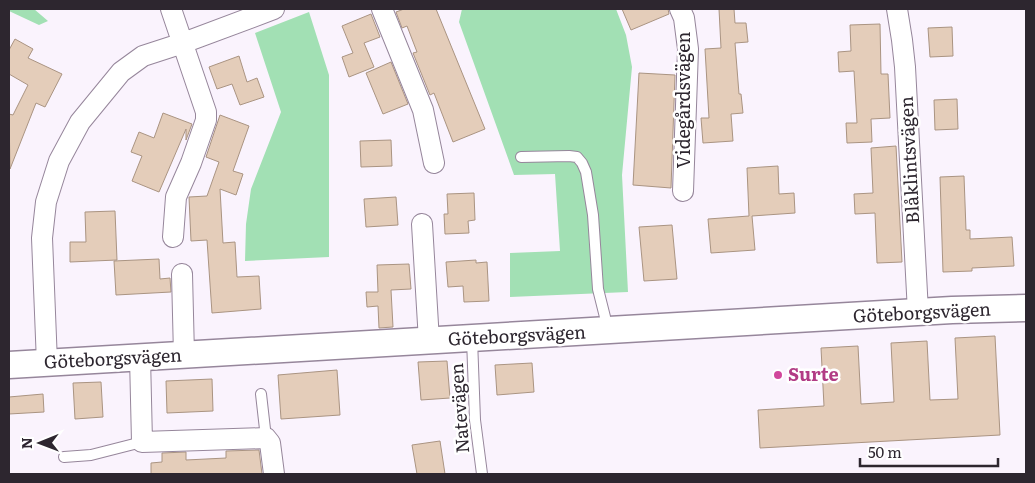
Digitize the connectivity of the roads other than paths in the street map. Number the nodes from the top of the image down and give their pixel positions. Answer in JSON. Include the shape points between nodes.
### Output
{"nodes":[{"id":1,"x":171,"y":9,"type":"edge"},
{"id":2,"x":274,"y":9,"type":"edge"},
{"id":3,"x":382,"y":9,"type":"edge"},
{"id":4,"x":680,"y":9,"type":"edge"},
{"id":5,"x":897,"y":9,"type":"edge"},
{"id":6,"x":182,"y":43,"type":"junction"},
{"id":7,"x":521,"y":157,"type":"dead end"},
{"id":8,"x":434,"y":164,"type":"dead end"},
{"id":9,"x":684,"y":191,"type":"dead end"},
{"id":10,"x":422,"y":224,"type":"dead end"},
{"id":11,"x":173,"y":237,"type":"dead end"},
{"id":12,"x":182,"y":274,"type":"dead end"},
{"id":13,"x":1026,"y":308,"type":"edge"},
{"id":14,"x":918,"y":312,"type":"junction"},
{"id":15,"x":606,"y":330,"type":"junction"},
{"id":16,"x":472,"y":339,"type":"junction"},
{"id":17,"x":429,"y":341,"type":"junction"},
{"id":18,"x":184,"y":355,"type":"junction"},
{"id":19,"x":140,"y":357,"type":"junction"},
{"id":20,"x":48,"y":362,"type":"junction"},
{"id":21,"x":9,"y":365,"type":"edge"},
{"id":22,"x":261,"y":394,"type":"dead end"},
{"id":23,"x":266,"y":438,"type":"junction"},
{"id":24,"x":142,"y":442,"type":"junction"},
{"id":25,"x":64,"y":457,"type":"dead end"},
{"id":26,"x":274,"y":474,"type":"edge"},
{"id":27,"x":482,"y":474,"type":"edge"}],
"edges":[{"from":1,"to":6,"type":"street"},
{"from":2,"to":6,"type":"street"},
{"from":3,"to":8,"type":"street","via":[[423,110]]},
{"from":4,"to":9,"type":"street","name":"Videgårdsvägen","via":[[688,49]]},
{"from":5,"to":14,"type":"street","name":"Blåklintsvägen","via":[[904,67]]},
{"from":6,"to":11,"type":"street","via":[[206,120],[176,197]]},
{"from":6,"to":20,"type":"street","via":[[143,56],[121,72],[80,122],[59,161],[46,202],[42,238]]},
{"from":7,"to":15,"type":"lane","via":[[570,156],[582,163],[593,215],[598,289]]},
{"from":10,"to":17,"type":"street"},
{"from":12,"to":18,"type":"street"},
{"from":13,"to":14,"type":"street","name":"Göteborgsvägen"},
{"from":14,"to":15,"type":"street","name":"Göteborgsvägen"},
{"from":15,"to":16,"type":"street","name":"Göteborgsvägen"},
{"from":16,"to":17,"type":"street","name":"Göteborgsvägen"},
{"from":16,"to":27,"type":"lane","name":"Natevägen","via":[[475,420]]},
{"from":17,"to":18,"type":"street","name":"Göteborgsvägen"},
{"from":18,"to":19,"type":"street","name":"Göteborgsvägen"},
{"from":19,"to":20,"type":"street","name":"Göteborgsvägen"},
{"from":19,"to":24,"type":"street"},
{"from":20,"to":21,"type":"street","name":"Göteborgsvägen"},
{"from":22,"to":23,"type":"lane"},
{"from":23,"to":24,"type":"street"},
{"from":23,"to":26,"type":"street","via":[[270,443]]},
{"from":24,"to":25,"type":"lane","via":[[91,455]]}]}
